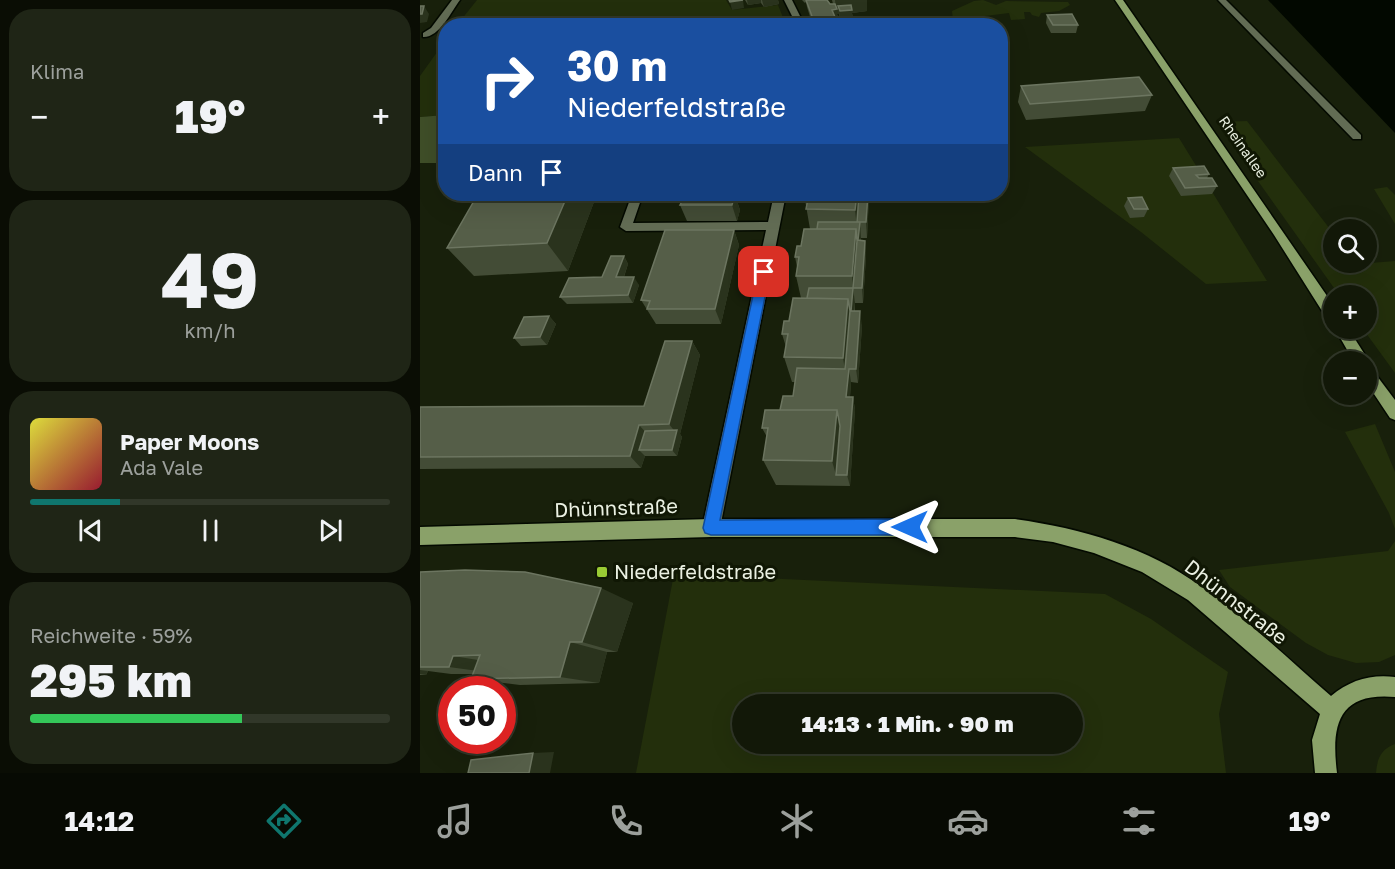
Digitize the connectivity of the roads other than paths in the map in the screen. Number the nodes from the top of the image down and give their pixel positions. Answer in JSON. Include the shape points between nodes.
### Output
{"nodes":[{"id":1,"x":456,"y":0,"type":"edge"},
{"id":2,"x":788,"y":0,"type":"edge"},
{"id":3,"x":1119,"y":0,"type":"edge"},
{"id":4,"x":1222,"y":0,"type":"edge"},
{"id":5,"x":443,"y":18,"type":"edge"},
{"id":6,"x":797,"y":18,"type":"edge"},
{"id":7,"x":438,"y":25,"type":"edge"},
{"id":8,"x":423,"y":35,"type":"edge"},
{"id":9,"x":420,"y":48,"type":"edge"},
{"id":10,"x":1357,"y":137,"type":"dead end"},
{"id":11,"x":635,"y":201,"type":"edge"},
{"id":12,"x":779,"y":201,"type":"edge"},
{"id":13,"x":774,"y":226,"type":"junction"},
{"id":14,"x":1323,"y":301,"type":"edge"},
{"id":15,"x":1377,"y":386,"type":"edge"},
{"id":16,"x":1395,"y":413,"type":"edge"},
{"id":17,"x":711,"y":528,"type":"junction"},
{"id":18,"x":420,"y":536,"type":"edge"},
{"id":19,"x":1395,"y":687,"type":"edge"},
{"id":20,"x":1332,"y":711,"type":"junction"},
{"id":21,"x":1326,"y":773,"type":"edge"}],
"edges":[{"from":1,"to":5,"type":"street"},
{"from":2,"to":6,"type":"street"},
{"from":3,"to":14,"type":"main road","name":"Rheinallee"},
{"from":4,"to":10,"type":"street"},
{"from":7,"to":8,"type":"street"},
{"from":8,"to":9,"type":"street","via":[[427,40]]},
{"from":11,"to":13,"type":"street","via":[[626,227]]},
{"from":12,"to":13,"type":"street"},
{"from":13,"to":17,"type":"street"},
{"from":15,"to":16,"type":"main road"},
{"from":17,"to":18,"type":"main road","name":"Dhünnstraße"},
{"from":17,"to":20,"type":"main road","name":"Dhünnstraße","via":[[1015,528],[1053,532],[1094,544],[1148,565],[1195,593]]},
{"from":19,"to":20,"type":"main road","via":[[1367,686],[1346,694]]},
{"from":20,"to":21,"type":"main road","via":[[1323,740]]}]}
